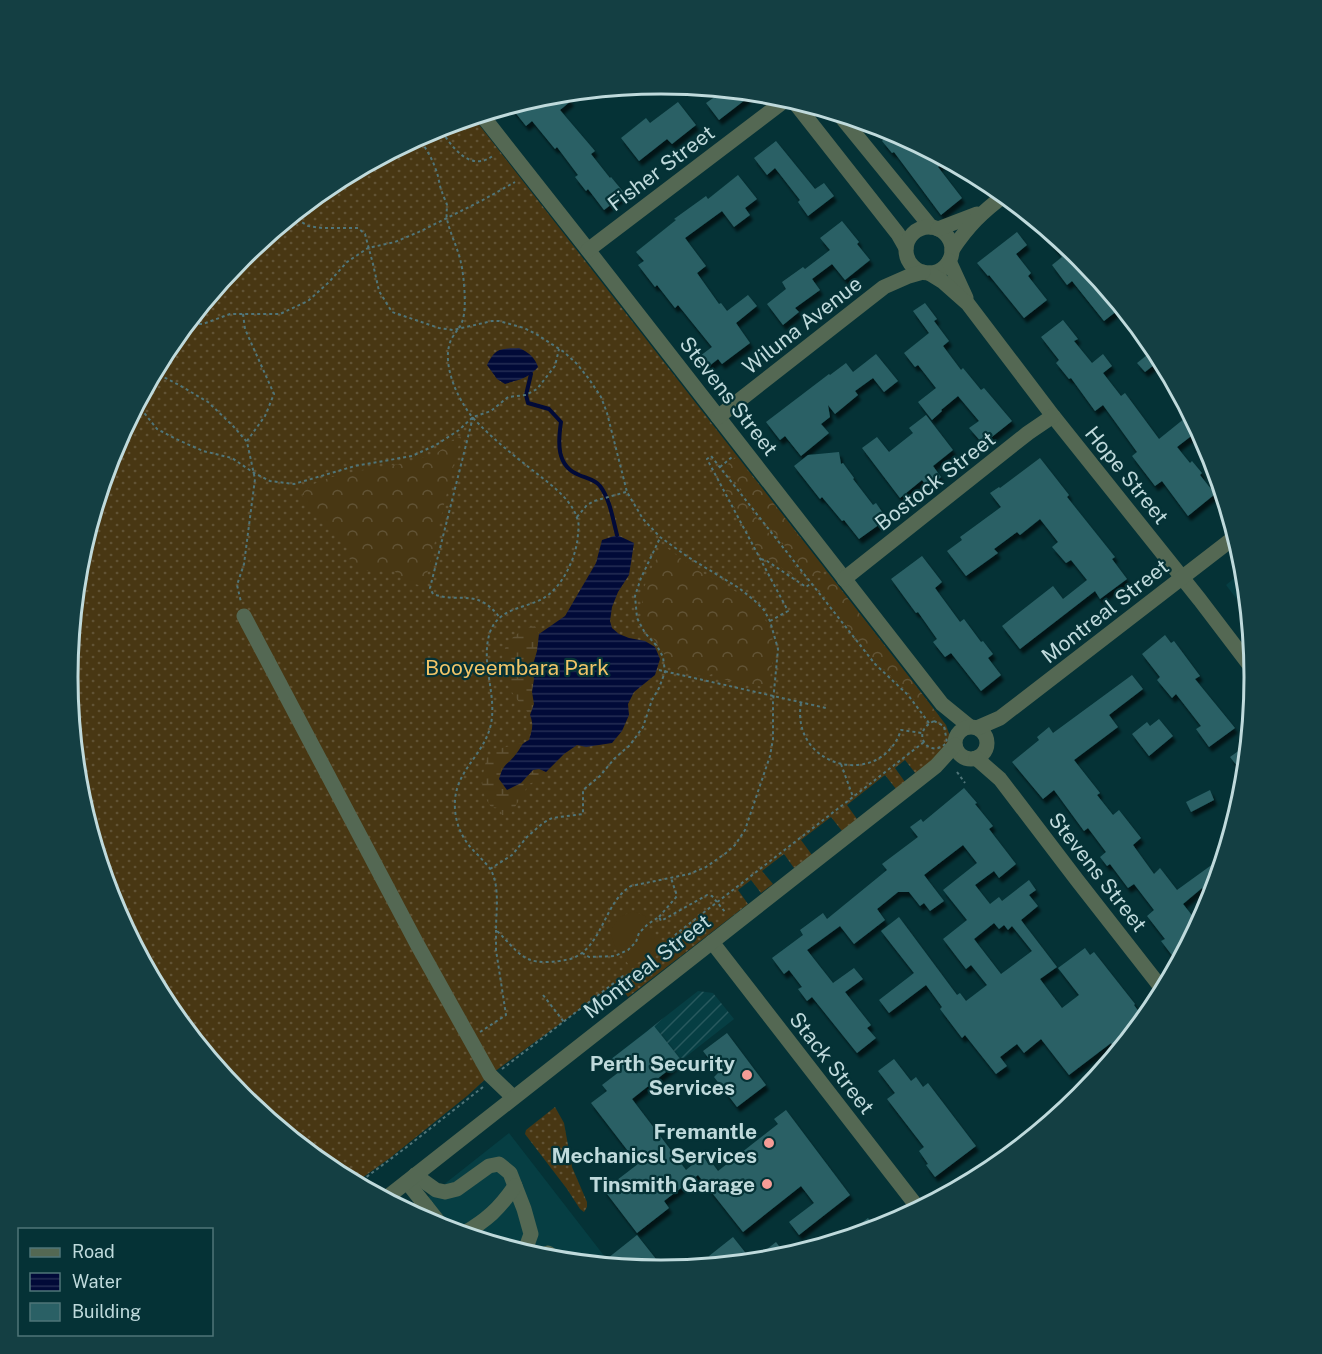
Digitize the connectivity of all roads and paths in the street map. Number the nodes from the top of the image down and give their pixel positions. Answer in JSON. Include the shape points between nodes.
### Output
{"nodes":[{"id":1,"x":780,"y":106,"type":"edge"},
{"id":2,"x":800,"y":111,"type":"edge"},
{"id":3,"x":486,"y":121,"type":"edge"},
{"id":4,"x":848,"y":125,"type":"edge"},
{"id":5,"x":444,"y":136,"type":"edge"},
{"id":6,"x":423,"y":145,"type":"edge"},
{"id":7,"x":505,"y":146,"type":"junction"},
{"id":8,"x":528,"y":175,"type":"junction"},
{"id":9,"x":997,"y":201,"type":"edge"},
{"id":10,"x":982,"y":212,"type":"junction"},
{"id":11,"x":447,"y":218,"type":"junction"},
{"id":12,"x":299,"y":220,"type":"edge"},
{"id":13,"x":934,"y":228,"type":"junction"},
{"id":14,"x":368,"y":248,"type":"junction"},
{"id":15,"x":588,"y":250,"type":"junction"},
{"id":16,"x":906,"y":252,"type":"junction"},
{"id":17,"x":950,"y":256,"type":"junction"},
{"id":18,"x":926,"y":273,"type":"junction"},
{"id":19,"x":884,"y":287,"type":"junction"},
{"id":20,"x":968,"y":303,"type":"junction"},
{"id":21,"x":243,"y":314,"type":"junction"},
{"id":22,"x":197,"y":324,"type":"edge"},
{"id":23,"x":460,"y":329,"type":"junction"},
{"id":24,"x":559,"y":349,"type":"junction"},
{"id":25,"x":162,"y":376,"type":"edge"},
{"id":26,"x":142,"y":411,"type":"edge"},
{"id":27,"x":1053,"y":416,"type":"junction"},
{"id":28,"x":472,"y":417,"type":"junction"},
{"id":29,"x":718,"y":417,"type":"junction"},
{"id":30,"x":247,"y":442,"type":"junction"},
{"id":31,"x":736,"y":454,"type":"dead end"},
{"id":32,"x":720,"y":466,"type":"junction"},
{"id":33,"x":254,"y":473,"type":"junction"},
{"id":34,"x":627,"y":492,"type":"junction"},
{"id":35,"x":577,"y":517,"type":"junction"},
{"id":36,"x":660,"y":537,"type":"junction"},
{"id":37,"x":1228,"y":542,"type":"edge"},
{"id":38,"x":761,"y":560,"type":"junction"},
{"id":39,"x":1182,"y":578,"type":"junction"},
{"id":40,"x":844,"y":579,"type":"junction"},
{"id":41,"x":811,"y":583,"type":"junction"},
{"id":42,"x":244,"y":616,"type":"joint"},
{"id":43,"x":500,"y":618,"type":"junction"},
{"id":44,"x":770,"y":621,"type":"junction"},
{"id":45,"x":1243,"y":657,"type":"edge"},
{"id":46,"x":659,"y":670,"type":"dead end"},
{"id":47,"x":665,"y":672,"type":"junction"},
{"id":48,"x":774,"y":696,"type":"junction"},
{"id":49,"x":801,"y":703,"type":"junction"},
{"id":50,"x":942,"y":704,"type":"junction"},
{"id":51,"x":826,"y":708,"type":"dead end"},
{"id":52,"x":1000,"y":718,"type":"junction"},
{"id":53,"x":929,"y":723,"type":"junction"},
{"id":54,"x":973,"y":727,"type":"junction"},
{"id":55,"x":922,"y":733,"type":"junction"},
{"id":56,"x":924,"y":742,"type":"junction"},
{"id":57,"x":971,"y":747,"type":"junction"},
{"id":58,"x":841,"y":764,"type":"junction"},
{"id":59,"x":957,"y":772,"type":"dead end"},
{"id":60,"x":965,"y":783,"type":"dead end"},
{"id":61,"x":853,"y":797,"type":"junction"},
{"id":62,"x":490,"y":869,"type":"junction"},
{"id":63,"x":671,"y":878,"type":"junction"},
{"id":64,"x":718,"y":903,"type":"junction"},
{"id":65,"x":658,"y":917,"type":"junction"},
{"id":66,"x":729,"y":918,"type":"dead end"},
{"id":67,"x":496,"y":930,"type":"junction"},
{"id":68,"x":712,"y":942,"type":"junction"},
{"id":69,"x":582,"y":953,"type":"junction"},
{"id":70,"x":668,"y":958,"type":"dead end"},
{"id":71,"x":652,"y":972,"type":"dead end"},
{"id":72,"x":1158,"y":982,"type":"edge"},
{"id":73,"x":543,"y":995,"type":"dead end"},
{"id":74,"x":564,"y":1022,"type":"junction"},
{"id":75,"x":477,"y":1037,"type":"dead end"},
{"id":76,"x":491,"y":1077,"type":"junction"},
{"id":77,"x":513,"y":1096,"type":"junction"},
{"id":78,"x":364,"y":1179,"type":"edge"},
{"id":79,"x":411,"y":1179,"type":"junction"},
{"id":80,"x":515,"y":1186,"type":"junction"},
{"id":81,"x":392,"y":1194,"type":"edge"},
{"id":82,"x":914,"y":1202,"type":"edge"},
{"id":83,"x":423,"y":1209,"type":"edge"},
{"id":84,"x":473,"y":1229,"type":"edge"},
{"id":85,"x":527,"y":1244,"type":"edge"}],
"edges":[{"from":1,"to":15,"type":"street","name":"Fisher Street"},
{"from":2,"to":16,"type":"street","via":[[898,234]]},
{"from":3,"to":7,"type":"street","name":"Stevens Street"},
{"from":4,"to":13,"type":"street"},
{"from":5,"to":7,"type":"path","via":[[474,162],[483,162]]},
{"from":6,"to":11,"type":"path","via":[[436,169]]},
{"from":7,"to":8,"type":"street","name":"Stevens Street"},
{"from":8,"to":11,"type":"path"},
{"from":8,"to":15,"type":"street","name":"Stevens Street"},
{"from":9,"to":10,"type":"street"},
{"from":10,"to":13,"type":"street"},
{"from":10,"to":17,"type":"street","via":[[963,233]]},
{"from":11,"to":14,"type":"path","via":[[395,242]]},
{"from":11,"to":23,"type":"path","via":[[461,263],[464,313]]},
{"from":12,"to":14,"type":"path","via":[[322,228],[358,228],[365,234]]},
{"from":13,"to":16,"type":"street","via":[[914,232]]},
{"from":13,"to":17,"type":"street","via":[[948,237]]},
{"from":14,"to":21,"type":"path","via":[[347,262],[308,301],[280,314]]},
{"from":14,"to":23,"type":"path","via":[[379,291],[392,312],[439,328]]},
{"from":15,"to":29,"type":"street","name":"Stevens Street"},
{"from":16,"to":18,"type":"street","via":[[910,263]]},
{"from":16,"to":19,"type":"street","name":"Wiluna Avenue"},
{"from":17,"to":18,"type":"street","via":[[941,270]]},
{"from":17,"to":20,"type":"street","name":"Hope Street"},
{"from":18,"to":19,"type":"street","name":"Wiluna Avenue"},
{"from":18,"to":20,"type":"street","name":"Hope Street"},
{"from":19,"to":29,"type":"street","name":"Wiluna Avenue"},
{"from":20,"to":27,"type":"street","name":"Hope Street"},
{"from":21,"to":22,"type":"path"},
{"from":21,"to":30,"type":"path","via":[[245,329],[274,394]]},
{"from":23,"to":24,"type":"path","via":[[499,321],[536,334]]},
{"from":23,"to":28,"type":"path","via":[[452,339],[448,365],[452,381]]},
{"from":24,"to":28,"type":"path","via":[[555,366],[537,388],[526,395],[508,397],[491,411]]},
{"from":24,"to":34,"type":"path","via":[[578,364],[601,397]]},
{"from":25,"to":30,"type":"path","via":[[208,402]]},
{"from":26,"to":33,"type":"path","via":[[158,429],[203,451],[232,458]]},
{"from":27,"to":39,"type":"street","name":"Hope Street"},
{"from":27,"to":40,"type":"street","name":"Bostock Street"},
{"from":28,"to":33,"type":"path","via":[[436,445],[412,456],[355,466],[294,484]]},
{"from":28,"to":35,"type":"path","via":[[564,497]]},
{"from":28,"to":43,"type":"path","via":[[430,588],[437,596],[482,601]]},
{"from":29,"to":40,"type":"street","name":"Stevens Street"},
{"from":30,"to":33,"type":"path"},
{"from":31,"to":32,"type":"path"},
{"from":32,"to":38,"type":"path","via":[[711,456],[707,459]]},
{"from":32,"to":41,"type":"path"},
{"from":33,"to":42,"type":"path","via":[[244,564],[237,585]]},
{"from":34,"to":35,"type":"path","via":[[587,505]]},
{"from":34,"to":36,"type":"path","via":[[643,519]]},
{"from":35,"to":43,"type":"path","via":[[578,541],[573,559],[557,586],[544,598]]},
{"from":36,"to":44,"type":"path","via":[[739,588],[764,610]]},
{"from":36,"to":47,"type":"path","via":[[635,596],[636,618],[663,657]]},
{"from":37,"to":39,"type":"street","name":"Montreal Street"},
{"from":38,"to":41,"type":"path","via":[[806,587]]},
{"from":38,"to":44,"type":"path","via":[[788,610]]},
{"from":39,"to":45,"type":"street","name":"Hope Street"},
{"from":39,"to":52,"type":"street","name":"Montreal Street"},
{"from":40,"to":50,"type":"street","name":"Stevens Street"},
{"from":41,"to":53,"type":"path","via":[[875,664],[908,695]]},
{"from":42,"to":76,"type":"street"},
{"from":43,"to":62,"type":"path","via":[[491,629],[486,660],[492,695],[490,727],[458,784],[455,800],[460,832]]},
{"from":44,"to":48,"type":"path","via":[[778,649]]},
{"from":46,"to":47,"type":"path"},
{"from":47,"to":48,"type":"path"},
{"from":47,"to":62,"type":"path","via":[[643,727],[584,790],[583,814],[543,823],[512,855]]},
{"from":48,"to":49,"type":"path"},
{"from":48,"to":63,"type":"path","via":[[770,756],[745,830],[717,861]]},
{"from":49,"to":51,"type":"path"},
{"from":49,"to":58,"type":"path","via":[[804,736],[820,754]]},
{"from":50,"to":54,"type":"street","name":"Stevens Street"},
{"from":50,"to":57,"type":"street","name":"Stevens Street"},
{"from":52,"to":54,"type":"street","name":"Montreal Street"},
{"from":52,"to":57,"type":"street","name":"Montreal Street"},
{"from":53,"to":55,"type":"path"},
{"from":53,"to":56,"type":"path","via":[[944,726],[947,741],[937,749]]},
{"from":54,"to":57,"type":"street","name":"Montreal Street","via":[[962,729]]},
{"from":54,"to":57,"type":"street","name":"Stevens Street","via":[[984,733]]},
{"from":55,"to":56,"type":"path"},
{"from":55,"to":58,"type":"path","via":[[901,730],[897,741],[882,757],[867,763]]},
{"from":56,"to":61,"type":"path"},
{"from":57,"to":68,"type":"street","name":"Montreal Street","via":[[936,766]]},
{"from":57,"to":72,"type":"street","name":"Stevens Street"},
{"from":58,"to":61,"type":"path"},
{"from":59,"to":60,"type":"path"},
{"from":61,"to":64,"type":"path"},
{"from":62,"to":67,"type":"path","via":[[496,894]]},
{"from":63,"to":65,"type":"path","via":[[677,896]]},
{"from":63,"to":69,"type":"path","via":[[623,891]]},
{"from":64,"to":65,"type":"path","via":[[707,895],[661,921]]},
{"from":64,"to":66,"type":"path"},
{"from":64,"to":70,"type":"path","via":[[676,934]]},
{"from":65,"to":69,"type":"path","via":[[639,933],[628,950],[600,958]]},
{"from":67,"to":69,"type":"path","via":[[517,952],[540,963],[572,959]]},
{"from":67,"to":75,"type":"path","via":[[506,1015]]},
{"from":68,"to":77,"type":"street","name":"Montreal Street"},
{"from":68,"to":82,"type":"street","name":"Stack Street"},
{"from":71,"to":74,"type":"path","via":[[623,976]]},
{"from":73,"to":74,"type":"path"},
{"from":74,"to":76,"type":"path"},
{"from":76,"to":77,"type":"street"},
{"from":76,"to":78,"type":"path"},
{"from":77,"to":79,"type":"street","name":"Montreal Street"},
{"from":79,"to":80,"type":"street","via":[[445,1192],[499,1164],[510,1173]]},
{"from":79,"to":81,"type":"street","name":"Montreal Street"},
{"from":79,"to":83,"type":"street"},
{"from":80,"to":84,"type":"street","via":[[502,1205]]},
{"from":80,"to":85,"type":"street","via":[[531,1234]]}]}
